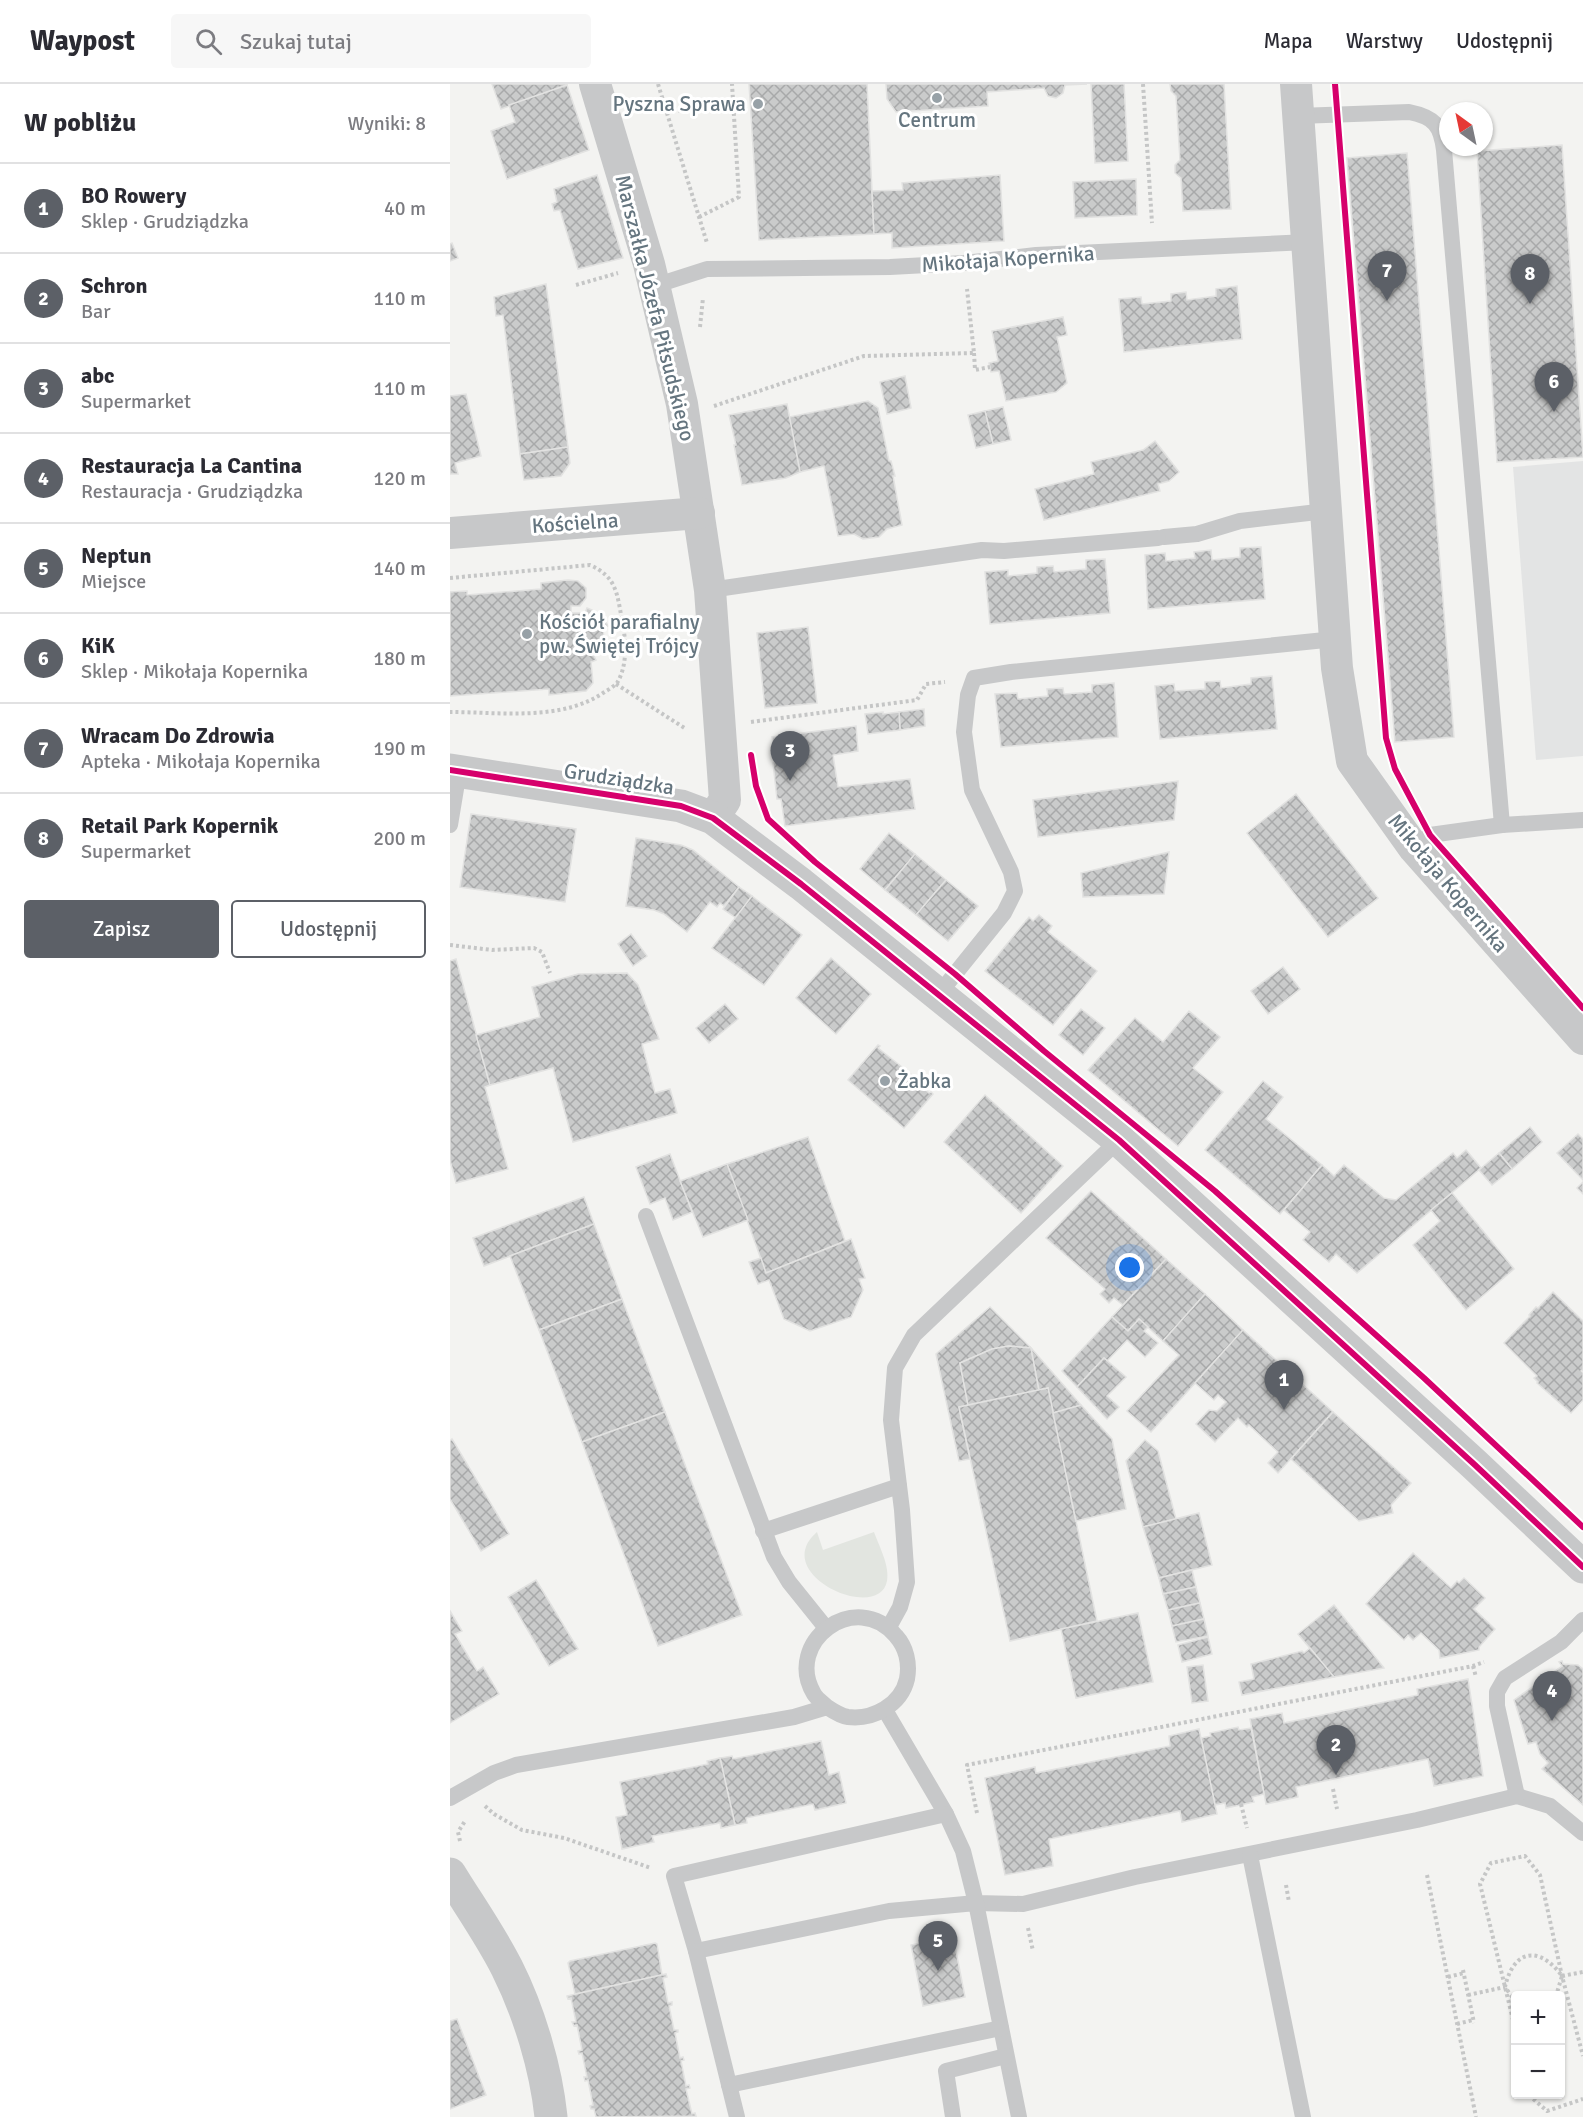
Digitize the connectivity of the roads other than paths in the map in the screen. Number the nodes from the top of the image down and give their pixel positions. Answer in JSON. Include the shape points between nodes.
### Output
{"nodes":[{"id":1,"x":595,"y":84,"type":"edge"},
{"id":2,"x":1296,"y":84,"type":"edge"},
{"id":3,"x":1298,"y":116,"type":"junction"},
{"id":4,"x":1308,"y":243,"type":"junction"},
{"id":5,"x":654,"y":286,"type":"junction"},
{"id":6,"x":1326,"y":512,"type":"junction"},
{"id":7,"x":699,"y":513,"type":"junction"},
{"id":8,"x":450,"y":532,"type":"edge"},
{"id":9,"x":710,"y":590,"type":"junction"},
{"id":10,"x":1335,"y":639,"type":"junction"},
{"id":11,"x":454,"y":771,"type":"edge"},
{"id":12,"x":713,"y":818,"type":"junction"},
{"id":13,"x":1583,"y":820,"type":"edge"},
{"id":14,"x":450,"y":825,"type":"edge"},
{"id":15,"x":1502,"y":825,"type":"junction"},
{"id":16,"x":1414,"y":848,"type":"junction"},
{"id":17,"x":938,"y":995,"type":"junction"},
{"id":18,"x":1583,"y":1039,"type":"edge"},
{"id":19,"x":1119,"y":1140,"type":"junction"},
{"id":20,"x":646,"y":1216,"type":"dead end"},
{"id":21,"x":899,"y":1486,"type":"junction"},
{"id":22,"x":763,"y":1531,"type":"junction"},
{"id":23,"x":1583,"y":1567,"type":"edge"},
{"id":24,"x":1583,"y":1620,"type":"edge"},
{"id":25,"x":826,"y":1628,"type":"junction"},
{"id":26,"x":889,"y":1628,"type":"junction"},
{"id":27,"x":827,"y":1707,"type":"junction"},
{"id":28,"x":885,"y":1710,"type":"junction"},
{"id":29,"x":1517,"y":1796,"type":"junction"},
{"id":30,"x":450,"y":1798,"type":"edge"},
{"id":31,"x":946,"y":1814,"type":"junction"},
{"id":32,"x":1583,"y":1833,"type":"edge"},
{"id":33,"x":1250,"y":1855,"type":"junction"},
{"id":34,"x":450,"y":1874,"type":"edge"},
{"id":35,"x":976,"y":1903,"type":"junction"},
{"id":36,"x":696,"y":1951,"type":"junction"},
{"id":37,"x":1001,"y":2028,"type":"junction"},
{"id":38,"x":1006,"y":2056,"type":"junction"},
{"id":39,"x":729,"y":2085,"type":"junction"},
{"id":40,"x":551,"y":2117,"type":"edge"},
{"id":41,"x":737,"y":2117,"type":"edge"},
{"id":42,"x":953,"y":2117,"type":"edge"},
{"id":43,"x":1019,"y":2117,"type":"edge"},
{"id":44,"x":1303,"y":2117,"type":"edge"}],
"edges":[{"from":1,"to":5,"type":"street","name":"Marszałka Józefa Piłsudskiego"},
{"from":2,"to":3,"type":"street","name":"Mikołaja Kopernika"},
{"from":3,"to":4,"type":"street","name":"Mikołaja Kopernika"},
{"from":3,"to":15,"type":"lane","via":[[1409,112],[1432,120],[1439,129],[1444,150]]},
{"from":4,"to":5,"type":"lane","name":"Mikołaja Kopernika","via":[[1035,255],[891,267],[707,269]]},
{"from":4,"to":6,"type":"street","name":"Mikołaja Kopernika"},
{"from":5,"to":7,"type":"street","name":"Marszałka Józefa Piłsudskiego","via":[[682,404]]},
{"from":6,"to":9,"type":"lane","via":[[1240,521],[1197,534],[982,550]]},
{"from":6,"to":10,"type":"street","name":"Mikołaja Kopernika"},
{"from":7,"to":8,"type":"street","name":"Kościelna"},
{"from":7,"to":9,"type":"street","name":"Marszałka Józefa Piłsudskiego"},
{"from":9,"to":12,"type":"street","name":"Marszałka Józefa Piłsudskiego","via":[[725,800]]},
{"from":10,"to":16,"type":"street","name":"Mikołaja Kopernika","via":[[1353,761]]},
{"from":10,"to":17,"type":"lane","via":[[974,678],[964,732],[972,790],[1011,873],[1015,891],[1004,913]]},
{"from":11,"to":12,"type":"street","name":"Grudziądzka","via":[[681,806]]},
{"from":11,"to":14,"type":"lane"},
{"from":12,"to":17,"type":"street","name":"Grudziądzka"},
{"from":13,"to":15,"type":"lane"},
{"from":15,"to":16,"type":"lane","via":[[1430,835]]},
{"from":16,"to":18,"type":"street","name":"Mikołaja Kopernika"},
{"from":17,"to":19,"type":"street","name":"Grudziądzka"},
{"from":19,"to":21,"type":"lane","via":[[915,1335],[894,1368],[891,1420]]},
{"from":19,"to":23,"type":"street","name":"Grudziądzka"},
{"from":20,"to":22,"type":"lane"},
{"from":21,"to":22,"type":"lane"},
{"from":21,"to":26,"type":"lane","via":[[907,1582]]},
{"from":22,"to":25,"type":"lane","via":[[789,1582]]},
{"from":24,"to":29,"type":"lane","via":[[1561,1642],[1506,1678],[1497,1692]]},
{"from":25,"to":26,"type":"lane","via":[[858,1617],[874,1619]]},
{"from":25,"to":27,"type":"lane","via":[[814,1642],[808,1659],[808,1677],[814,1694]]},
{"from":26,"to":28,"type":"lane","via":[[902,1642],[908,1660],[907,1679],[899,1696]]},
{"from":27,"to":28,"type":"lane","via":[[845,1717],[866,1717]]},
{"from":27,"to":30,"type":"lane","via":[[794,1717],[516,1765]]},
{"from":28,"to":31,"type":"lane"},
{"from":29,"to":32,"type":"lane","via":[[1550,1806]]},
{"from":29,"to":33,"type":"lane"},
{"from":31,"to":35,"type":"lane","via":[[963,1851]]},
{"from":31,"to":36,"type":"lane","via":[[674,1876]]},
{"from":33,"to":35,"type":"lane","via":[[1023,1904]]},
{"from":33,"to":44,"type":"lane"},
{"from":34,"to":40,"type":"street","via":[[507,1967],[523,2006],[549,2096]]},
{"from":35,"to":36,"type":"lane","via":[[889,1911]]},
{"from":35,"to":37,"type":"lane"},
{"from":36,"to":39,"type":"lane"},
{"from":37,"to":38,"type":"lane"},
{"from":37,"to":39,"type":"lane"},
{"from":38,"to":42,"type":"lane","via":[[946,2071]]},
{"from":38,"to":43,"type":"lane"},
{"from":39,"to":41,"type":"lane"}]}
